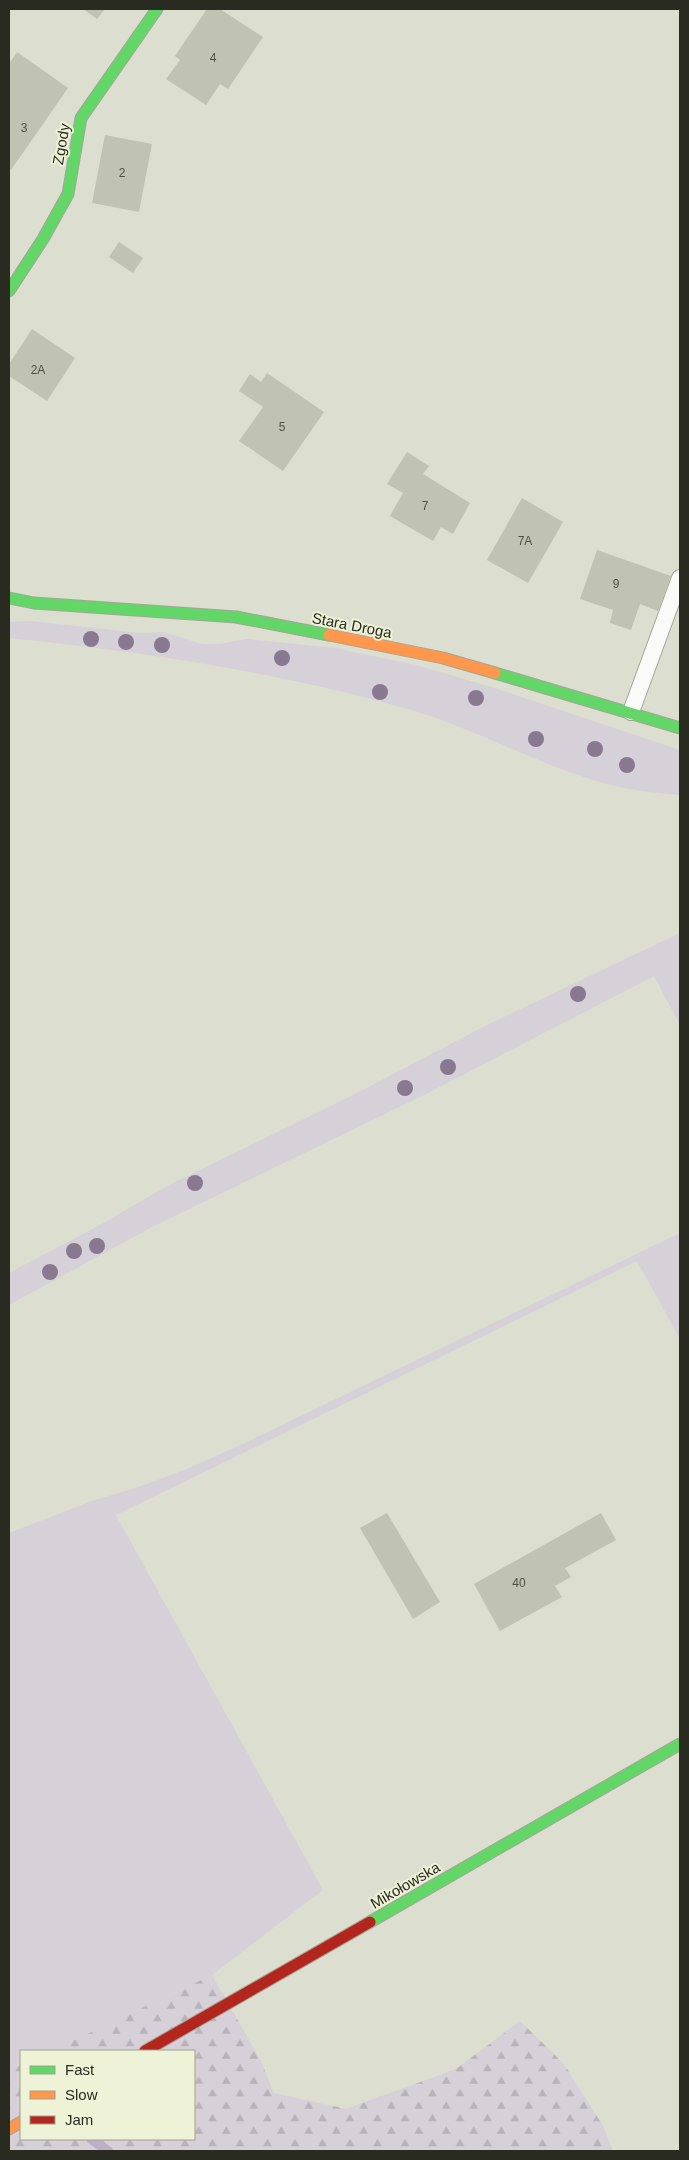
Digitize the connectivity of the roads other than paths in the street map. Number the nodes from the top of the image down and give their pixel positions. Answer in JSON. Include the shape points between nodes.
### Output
{"nodes":[{"id":1,"x":157,"y":9,"type":"edge"},
{"id":2,"x":9,"y":291,"type":"edge"},
{"id":3,"x":680,"y":578,"type":"edge"},
{"id":4,"x":9,"y":598,"type":"edge"},
{"id":5,"x":630,"y":712,"type":"junction"},
{"id":6,"x":680,"y":728,"type":"edge"},
{"id":7,"x":680,"y":1744,"type":"edge"},
{"id":8,"x":147,"y":2050,"type":"edge"},
{"id":9,"x":20,"y":2123,"type":"edge"},
{"id":10,"x":9,"y":2129,"type":"edge"}],
"edges":[{"from":1,"to":2,"type":"street","name":"Zgody","via":[[81,118],[68,194]]},
{"from":3,"to":5,"type":"lane"},
{"from":4,"to":5,"type":"street","name":"Stara Droga","via":[[34,603],[236,617],[443,658]]},
{"from":5,"to":6,"type":"street","name":"Stara Droga"},
{"from":7,"to":8,"type":"street","name":"Mikołowska"},
{"from":9,"to":10,"type":"street"}]}
